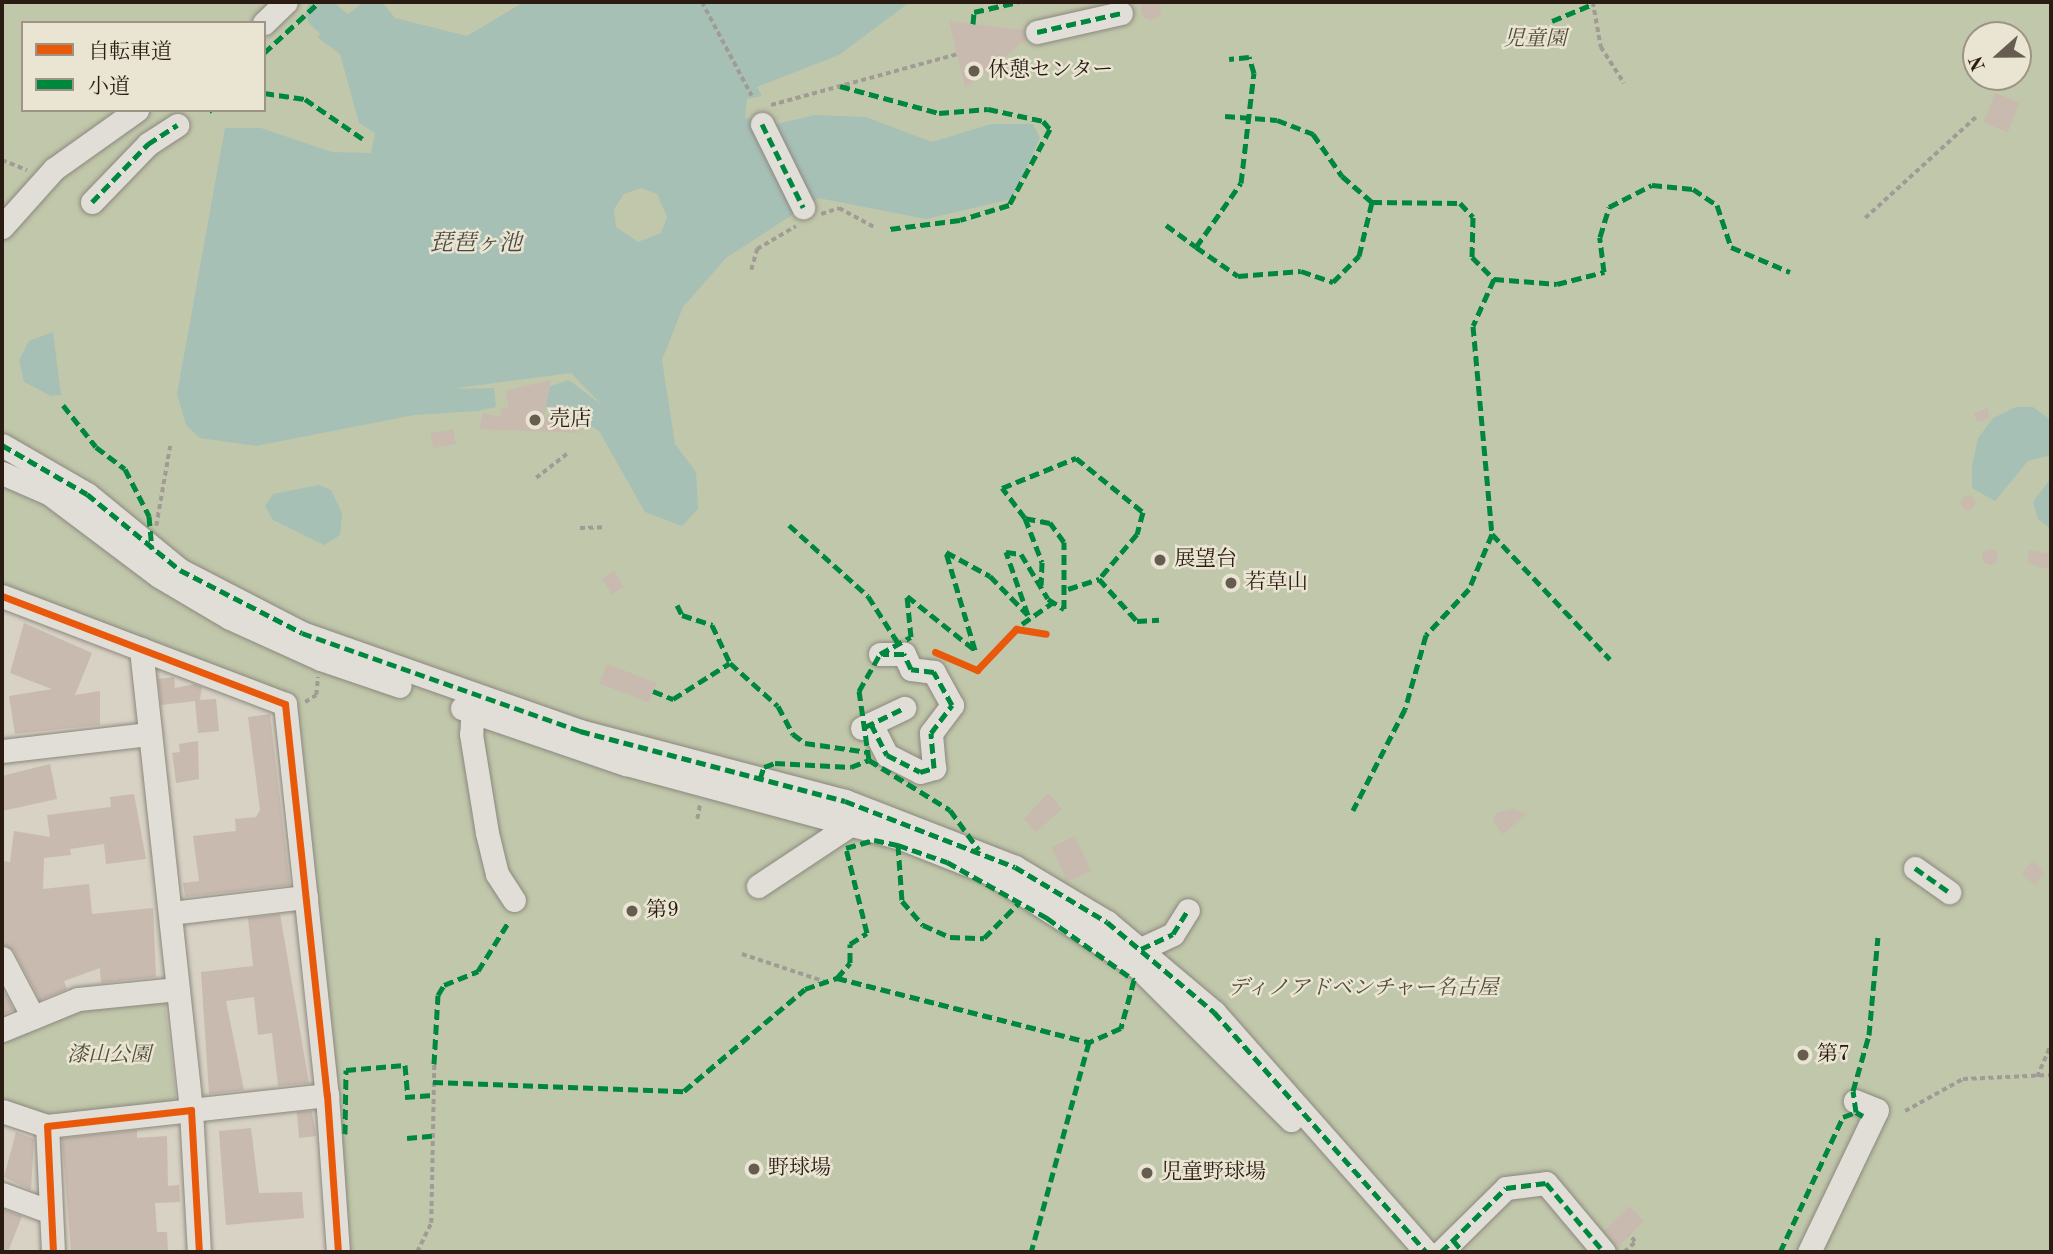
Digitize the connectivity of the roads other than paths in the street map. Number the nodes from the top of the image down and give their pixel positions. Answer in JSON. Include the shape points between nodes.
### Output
{"nodes":[{"id":1,"x":286,"y":2,"type":"edge"},
{"id":2,"x":1121,"y":13,"type":"dead end"},
{"id":3,"x":266,"y":21,"type":"edge"},
{"id":4,"x":1037,"y":32,"type":"dead end"},
{"id":5,"x":134,"y":112,"type":"edge"},
{"id":6,"x":767,"y":114,"type":"road end"},
{"id":7,"x":177,"y":125,"type":"dead end"},
{"id":8,"x":92,"y":201,"type":"dead end"},
{"id":9,"x":803,"y":207,"type":"dead end"},
{"id":10,"x":2,"y":227,"type":"edge"},
{"id":11,"x":2,"y":444,"type":"edge"},
{"id":12,"x":5,"y":477,"type":"edge"},
{"id":13,"x":2,"y":596,"type":"edge"},
{"id":14,"x":141,"y":649,"type":"junction"},
{"id":15,"x":880,"y":654,"type":"dead end"},
{"id":16,"x":358,"y":656,"type":"junction"},
{"id":17,"x":473,"y":699,"type":"junction"},
{"id":18,"x":904,"y":708,"type":"dead end"},
{"id":19,"x":148,"y":734,"type":"junction"},
{"id":20,"x":2,"y":751,"type":"edge"},
{"id":21,"x":852,"y":822,"type":"junction"},
{"id":22,"x":1915,"y":868,"type":"dead end"},
{"id":23,"x":758,"y":886,"type":"dead end"},
{"id":24,"x":1949,"y":892,"type":"dead end"},
{"id":25,"x":306,"y":897,"type":"junction"},
{"id":26,"x":514,"y":900,"type":"dead end"},
{"id":27,"x":1188,"y":910,"type":"dead end"},
{"id":28,"x":170,"y":913,"type":"junction"},
{"id":29,"x":1142,"y":949,"type":"junction"},
{"id":30,"x":2,"y":958,"type":"edge"},
{"id":31,"x":178,"y":989,"type":"junction"},
{"id":32,"x":33,"y":1017,"type":"junction"},
{"id":33,"x":2,"y":1030,"type":"edge"},
{"id":34,"x":327,"y":1095,"type":"junction"},
{"id":35,"x":1855,"y":1101,"type":"dead end"},
{"id":36,"x":191,"y":1110,"type":"junction"},
{"id":37,"x":2,"y":1111,"type":"edge"},
{"id":38,"x":47,"y":1126,"type":"junction"},
{"id":39,"x":2,"y":1194,"type":"edge"},
{"id":40,"x":51,"y":1212,"type":"junction"},
{"id":41,"x":53,"y":1252,"type":"edge"},
{"id":42,"x":199,"y":1252,"type":"edge"},
{"id":43,"x":338,"y":1252,"type":"edge"},
{"id":44,"x":1405,"y":1252,"type":"edge"},
{"id":45,"x":1426,"y":1252,"type":"edge"},
{"id":46,"x":1441,"y":1252,"type":"edge"},
{"id":47,"x":1604,"y":1252,"type":"edge"},
{"id":48,"x":1809,"y":1252,"type":"edge"}],
"edges":[{"from":1,"to":3,"type":"street"},
{"from":2,"to":4,"type":"street"},
{"from":5,"to":10,"type":"street","via":[[54,169]]},
{"from":6,"to":9,"type":"street"},
{"from":7,"to":8,"type":"street","via":[[148,144]]},
{"from":11,"to":16,"type":"street","via":[[87,494],[152,549],[234,601],[325,637]]},
{"from":12,"to":16,"type":"street","via":[[50,494],[159,576],[230,618]]},
{"from":13,"to":14,"type":"street"},
{"from":14,"to":19,"type":"street"},
{"from":14,"to":25,"type":"street","via":[[285,704]]},
{"from":15,"to":18,"type":"street","via":[[904,654],[911,669],[934,672],[952,705],[931,733],[934,768],[920,772],[887,755],[866,726]]},
{"from":16,"to":17,"type":"street"},
{"from":17,"to":21,"type":"street","via":[[626,764]]},
{"from":17,"to":26,"type":"street","via":[[487,833],[497,874]]},
{"from":17,"to":29,"type":"street","via":[[917,825],[1015,867]]},
{"from":19,"to":20,"type":"street"},
{"from":19,"to":28,"type":"street"},
{"from":21,"to":23,"type":"street"},
{"from":21,"to":44,"type":"street","via":[[990,873],[1139,968],[1292,1121]]},
{"from":22,"to":24,"type":"street"},
{"from":25,"to":28,"type":"street"},
{"from":25,"to":34,"type":"street"},
{"from":27,"to":29,"type":"street","via":[[1173,934]]},
{"from":28,"to":31,"type":"street"},
{"from":29,"to":45,"type":"street","via":[[1214,1012]]},
{"from":30,"to":32,"type":"street"},
{"from":31,"to":32,"type":"street","via":[[78,999]]},
{"from":31,"to":36,"type":"street"},
{"from":32,"to":33,"type":"street"},
{"from":34,"to":36,"type":"street"},
{"from":34,"to":43,"type":"street"},
{"from":35,"to":48,"type":"street","via":[[1877,1110]]},
{"from":36,"to":38,"type":"street"},
{"from":36,"to":42,"type":"street"},
{"from":37,"to":38,"type":"street"},
{"from":38,"to":40,"type":"street"},
{"from":39,"to":40,"type":"street"},
{"from":40,"to":41,"type":"street"},
{"from":46,"to":47,"type":"street","via":[[1506,1188],[1546,1183]]}]}
